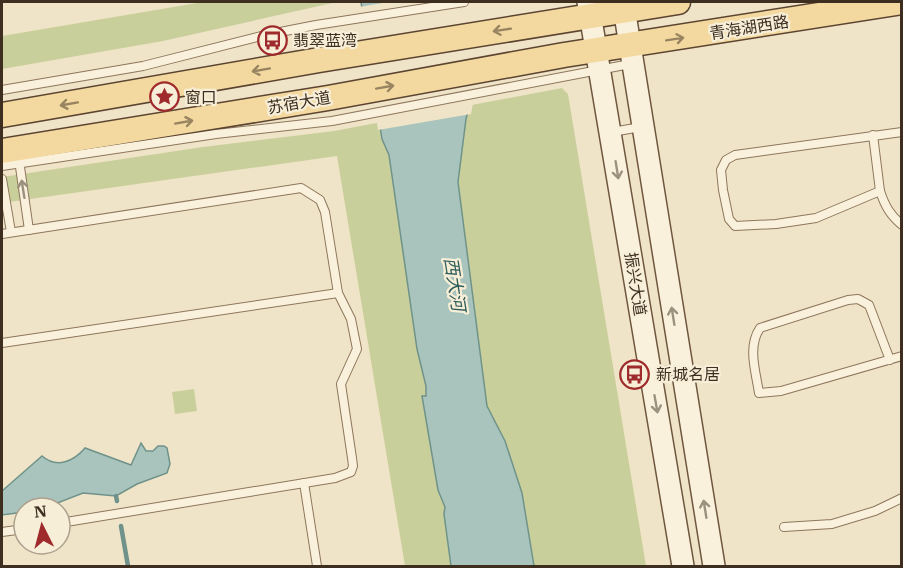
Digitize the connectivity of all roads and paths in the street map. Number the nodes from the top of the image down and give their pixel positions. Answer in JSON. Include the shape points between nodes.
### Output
{"nodes":[{"id":1,"x":464,"y":2,"type":"edge"},
{"id":2,"x":678,"y":2,"type":"edge"},
{"id":3,"x":902,"y":2,"type":"edge"},
{"id":4,"x":623,"y":5,"type":"edge"},
{"id":5,"x":576,"y":13,"type":"edge"},
{"id":6,"x":631,"y":55,"type":"junction"},
{"id":7,"x":598,"y":60,"type":"junction"},
{"id":8,"x":2,"y":90,"type":"edge"},
{"id":9,"x":330,"y":109,"type":"junction"},
{"id":10,"x":2,"y":116,"type":"edge"},
{"id":11,"x":642,"y":127,"type":"junction"},
{"id":12,"x":610,"y":132,"type":"junction"},
{"id":13,"x":902,"y":132,"type":"edge"},
{"id":14,"x":873,"y":135,"type":"junction"},
{"id":15,"x":10,"y":158,"type":"edge"},
{"id":16,"x":2,"y":179,"type":"edge"},
{"id":17,"x":880,"y":191,"type":"junction"},
{"id":18,"x":902,"y":225,"type":"edge"},
{"id":19,"x":30,"y":230,"type":"junction"},
{"id":20,"x":11,"y":232,"type":"junction"},
{"id":21,"x":2,"y":234,"type":"edge"},
{"id":22,"x":338,"y":293,"type":"junction"},
{"id":23,"x":2,"y":343,"type":"edge"},
{"id":24,"x":902,"y":357,"type":"edge"},
{"id":25,"x":890,"y":360,"type":"junction"},
{"id":26,"x":682,"y":368,"type":"junction"},
{"id":27,"x":651,"y":374,"type":"junction"},
{"id":28,"x":304,"y":483,"type":"junction"},
{"id":29,"x":902,"y":498,"type":"edge"},
{"id":30,"x":72,"y":521,"type":"edge"},
{"id":31,"x":784,"y":526,"type":"dead end"},
{"id":32,"x":317,"y":567,"type":"edge"},
{"id":33,"x":683,"y":567,"type":"edge"},
{"id":34,"x":714,"y":567,"type":"edge"}],
"edges":[{"from":1,"to":8,"type":"lane","via":[[316,25],[143,66]]},
{"from":2,"to":4,"type":"main road"},
{"from":6,"to":3,"type":"main road","name":"青海湖西路","one_way":true},
{"from":4,"to":5,"type":"main road"},
{"from":4,"to":6,"type":"main road","name":"振兴大道"},
{"from":5,"to":7,"type":"main road","name":"振兴大道"},
{"from":5,"to":10,"type":"main road","one_way":true},
{"from":6,"to":7,"type":"main road","name":"青海湖西路"},
{"from":6,"to":11,"type":"main road","name":"振兴大道"},
{"from":7,"to":9,"type":"lane","via":[[496,90]]},
{"from":9,"to":7,"type":"main road","name":"苏宿大道","one_way":true,"via":[[564,55]]},
{"from":7,"to":12,"type":"main road","name":"振兴大道"},
{"from":9,"to":15,"type":"main road","name":"苏宿大道"},
{"from":11,"to":12,"type":"lane"},
{"from":26,"to":11,"type":"main road","name":"振兴大道","one_way":true},
{"from":12,"to":27,"type":"main road","name":"振兴大道","one_way":true},
{"from":13,"to":14,"type":"lane"},
{"from":14,"to":17,"type":"lane"},
{"from":14,"to":17,"type":"lane","via":[[735,155],[726,160],[721,170],[723,190],[729,219],[735,226],[816,218]]},
{"from":19,"to":15,"type":"lane","one_way":true},
{"from":16,"to":20,"type":"lane"},
{"from":17,"to":18,"type":"lane","via":[[884,205]]},
{"from":19,"to":20,"type":"lane"},
{"from":19,"to":22,"type":"lane","via":[[300,188],[320,200],[325,212]]},
{"from":20,"to":21,"type":"lane"},
{"from":22,"to":23,"type":"lane"},
{"from":22,"to":28,"type":"lane","via":[[351,319],[357,349],[341,384],[353,466],[345,476]]},
{"from":24,"to":25,"type":"lane"},
{"from":25,"to":25,"type":"lane","via":[[781,391],[759,393],[754,337],[760,328],[858,299],[869,305]]},
{"from":26,"to":27,"type":"lane"},
{"from":34,"to":26,"type":"main road","name":"振兴大道","one_way":true},
{"from":27,"to":33,"type":"main road","name":"振兴大道","one_way":true},
{"from":28,"to":30,"type":"lane"},
{"from":28,"to":32,"type":"lane"},
{"from":29,"to":31,"type":"lane","via":[[832,524]]}]}
